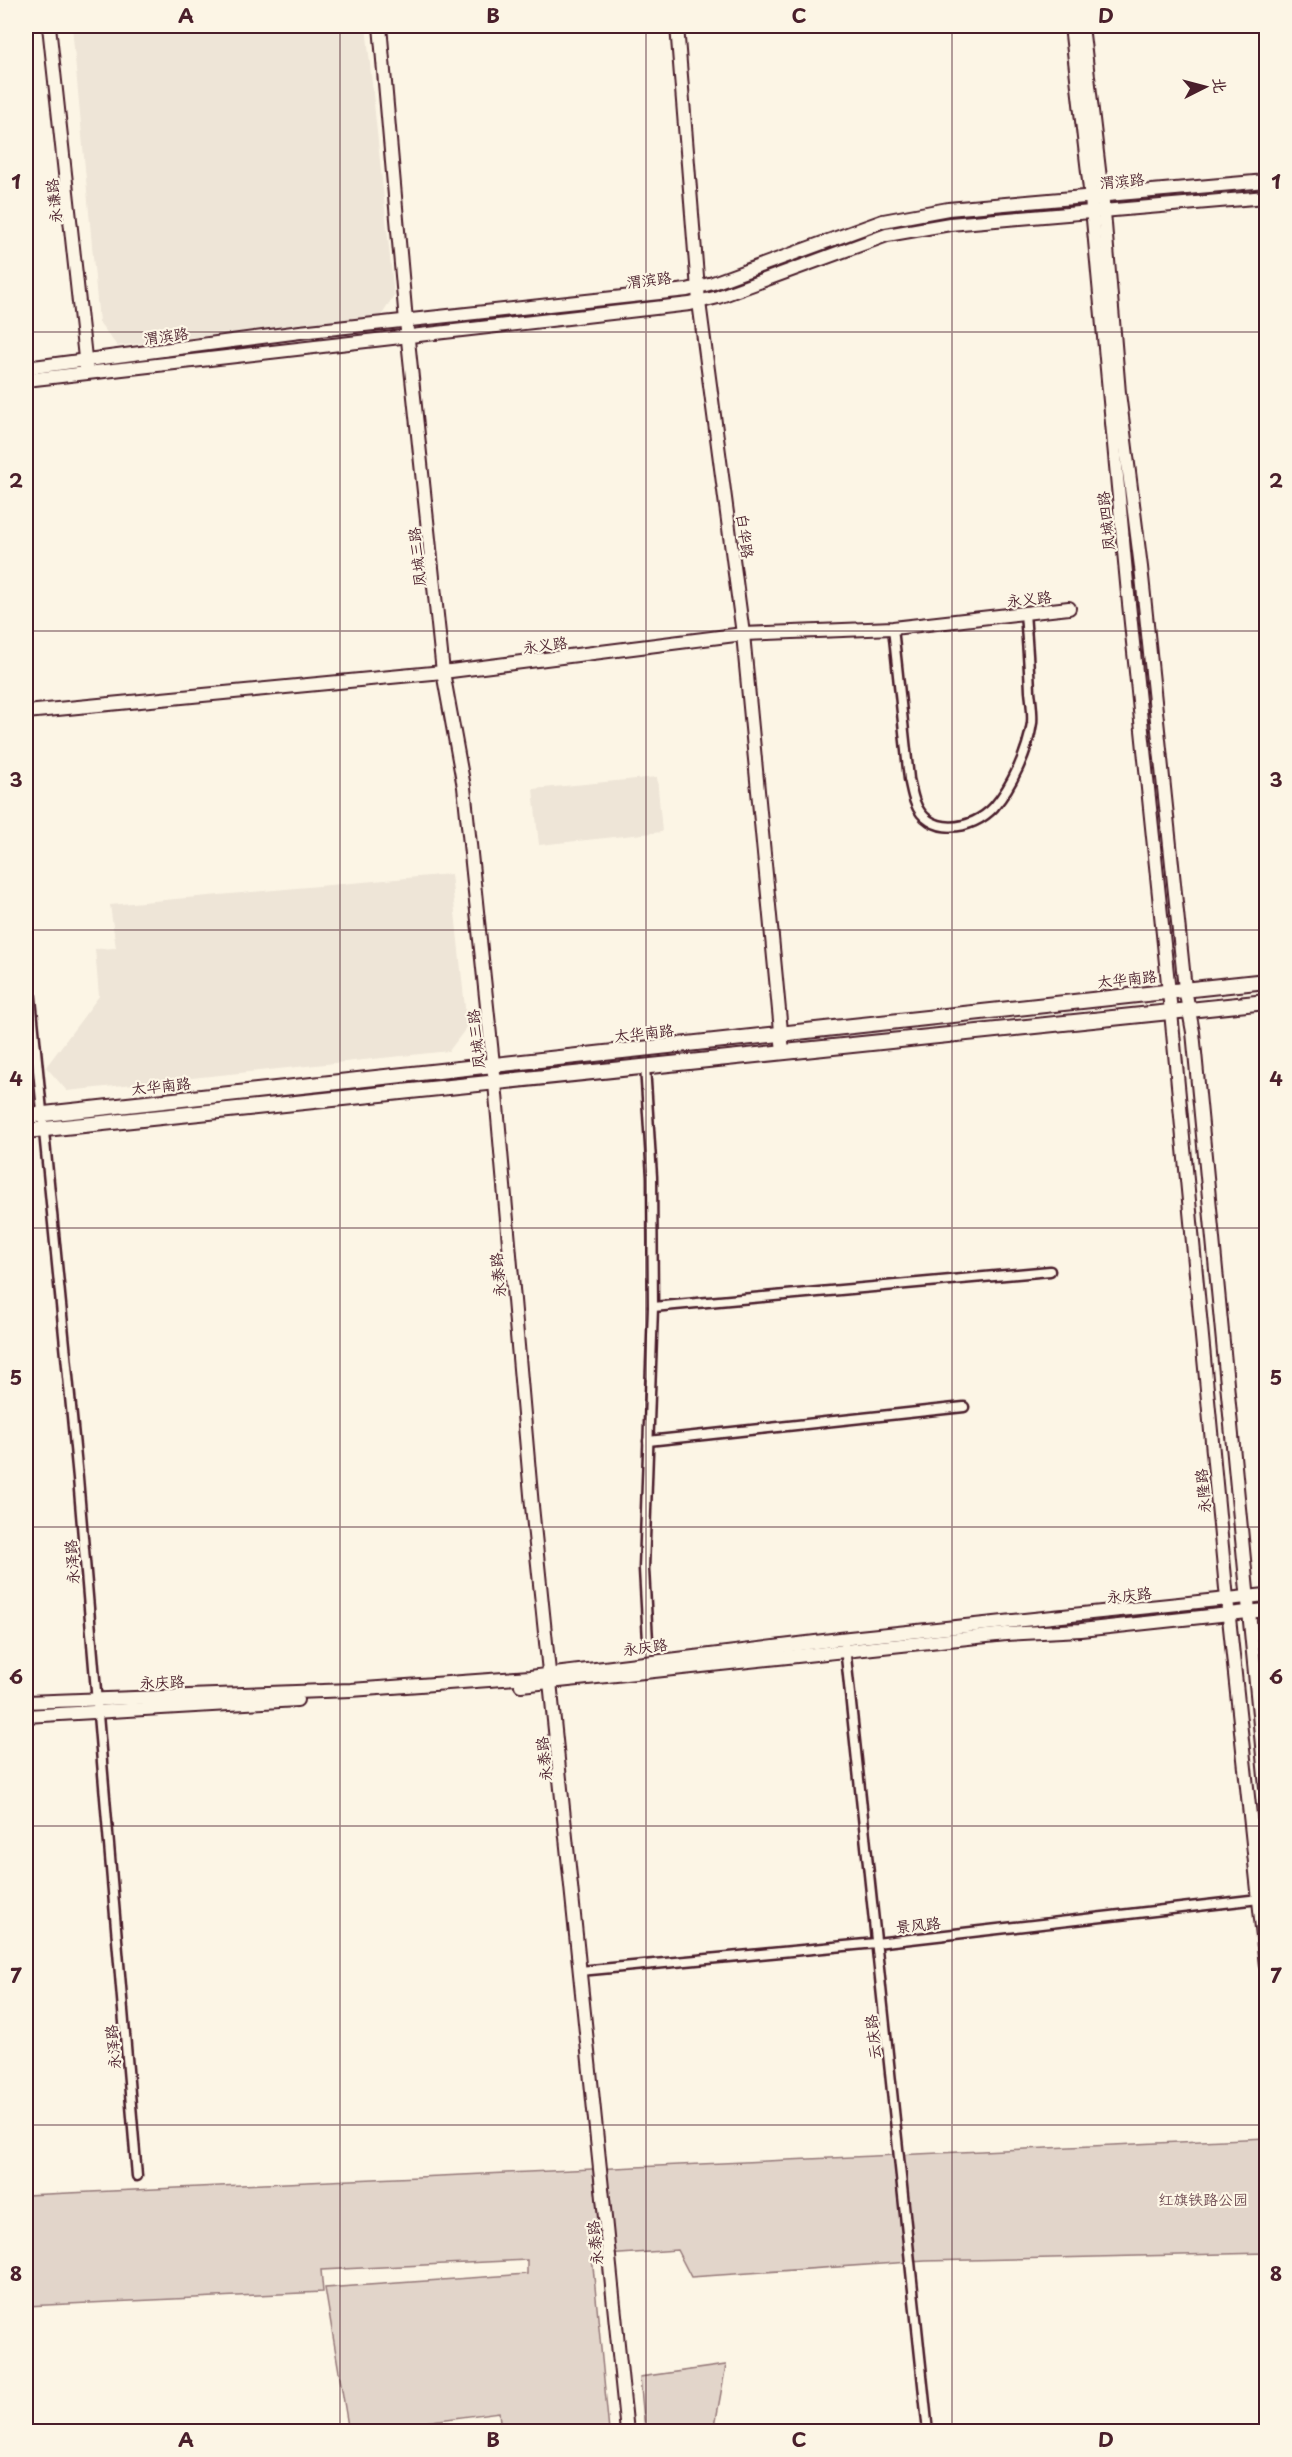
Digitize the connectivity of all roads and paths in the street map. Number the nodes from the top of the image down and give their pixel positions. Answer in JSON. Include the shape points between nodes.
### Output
{"nodes":[{"id":1,"x":49,"y":26,"type":"edge"},
{"id":2,"x":380,"y":26,"type":"edge"},
{"id":3,"x":677,"y":26,"type":"edge"},
{"id":4,"x":1071,"y":26,"type":"edge"},
{"id":5,"x":1082,"y":26,"type":"edge"},
{"id":6,"x":1266,"y":181,"type":"edge"},
{"id":7,"x":1096,"y":197,"type":"junction"},
{"id":8,"x":1266,"y":197,"type":"edge"},
{"id":9,"x":1098,"y":212,"type":"junction"},
{"id":10,"x":698,"y":287,"type":"junction"},
{"id":11,"x":699,"y":302,"type":"junction"},
{"id":12,"x":406,"y":321,"type":"junction"},
{"id":13,"x":408,"y":336,"type":"junction"},
{"id":14,"x":86,"y":367,"type":"junction"},
{"id":15,"x":26,"y":368,"type":"edge"},
{"id":16,"x":26,"y":380,"type":"edge"},
{"id":17,"x":1069,"y":608,"type":"dead end"},
{"id":18,"x":1025,"y":613,"type":"junction"},
{"id":19,"x":893,"y":628,"type":"junction"},
{"id":20,"x":743,"y":634,"type":"junction"},
{"id":21,"x":443,"y":672,"type":"junction"},
{"id":22,"x":26,"y":712,"type":"edge"},
{"id":23,"x":26,"y":948,"type":"edge"},
{"id":24,"x":1266,"y":981,"type":"edge"},
{"id":25,"x":1185,"y":989,"type":"junction"},
{"id":26,"x":1168,"y":990,"type":"junction"},
{"id":27,"x":1266,"y":1002,"type":"edge"},
{"id":28,"x":1190,"y":1010,"type":"junction"},
{"id":29,"x":1172,"y":1012,"type":"junction"},
{"id":30,"x":781,"y":1033,"type":"junction"},
{"id":31,"x":783,"y":1052,"type":"junction"},
{"id":32,"x":492,"y":1065,"type":"junction"},
{"id":33,"x":645,"y":1066,"type":"junction"},
{"id":34,"x":495,"y":1083,"type":"junction"},
{"id":35,"x":43,"y":1114,"type":"junction"},
{"id":36,"x":26,"y":1116,"type":"edge"},
{"id":37,"x":45,"y":1129,"type":"junction"},
{"id":38,"x":26,"y":1131,"type":"edge"},
{"id":39,"x":1050,"y":1271,"type":"dead end"},
{"id":40,"x":653,"y":1307,"type":"junction"},
{"id":41,"x":964,"y":1407,"type":"dead end"},
{"id":42,"x":648,"y":1441,"type":"junction"},
{"id":43,"x":1266,"y":1595,"type":"edge"},
{"id":44,"x":1247,"y":1597,"type":"junction"},
{"id":45,"x":1227,"y":1599,"type":"junction"},
{"id":46,"x":1266,"y":1610,"type":"edge"},
{"id":47,"x":1248,"y":1612,"type":"junction"},
{"id":48,"x":1229,"y":1614,"type":"junction"},
{"id":49,"x":648,"y":1641,"type":"dead end"},
{"id":50,"x":844,"y":1645,"type":"junction"},
{"id":51,"x":549,"y":1678,"type":"junction"},
{"id":52,"x":95,"y":1698,"type":"junction"},
{"id":53,"x":26,"y":1702,"type":"edge"},
{"id":54,"x":97,"y":1712,"type":"junction"},
{"id":55,"x":26,"y":1716,"type":"edge"},
{"id":56,"x":1266,"y":1787,"type":"edge"},
{"id":57,"x":1259,"y":1899,"type":"junction"},
{"id":58,"x":876,"y":1943,"type":"junction"},
{"id":59,"x":1266,"y":1966,"type":"edge"},
{"id":60,"x":580,"y":1971,"type":"junction"},
{"id":61,"x":137,"y":2176,"type":"dead end"},
{"id":62,"x":627,"y":2432,"type":"edge"},
{"id":63,"x":928,"y":2432,"type":"edge"}],
"edges":[{"from":1,"to":14,"type":"street","name":"永谦路"},
{"from":2,"to":12,"type":"street","name":"凤城三路"},
{"from":3,"to":10,"type":"street","name":"白华路"},
{"from":4,"to":7,"type":"street","name":"凤城四路"},
{"from":5,"to":7,"type":"street","name":"凤城四路"},
{"from":6,"to":7,"type":"street","name":"渭滨路"},
{"from":7,"to":9,"type":"street","name":"凤城四路"},
{"from":7,"to":10,"type":"street","name":"渭滨路","via":[[948,209],[883,221]]},
{"from":8,"to":9,"type":"street","name":"渭滨路"},
{"from":9,"to":11,"type":"street","name":"渭滨路","via":[[950,224],[887,236]]},
{"from":9,"to":25,"type":"street","name":"凤城四路","via":[[1141,567]]},
{"from":9,"to":26,"type":"street","name":"凤城四路","via":[[1110,410]]},
{"from":10,"to":11,"type":"street","name":"白华路"},
{"from":10,"to":12,"type":"street","name":"渭滨路"},
{"from":11,"to":13,"type":"street","name":"渭滨路"},
{"from":11,"to":20,"type":"street","name":"白华路"},
{"from":12,"to":13,"type":"street","name":"凤城三路"},
{"from":12,"to":14,"type":"street","name":"渭滨路","via":[[300,332]]},
{"from":13,"to":14,"type":"street","name":"渭滨路"},
{"from":13,"to":21,"type":"street","name":"凤城三路"},
{"from":14,"to":15,"type":"street","name":"渭滨路"},
{"from":14,"to":16,"type":"street","name":"渭滨路"},
{"from":17,"to":18,"type":"street","name":"永义路"},
{"from":18,"to":19,"type":"street","name":"永义路"},
{"from":18,"to":19,"type":"street","via":[[1032,723],[1024,752],[994,807],[961,826],[930,823],[915,803]]},
{"from":19,"to":20,"type":"street","name":"永义路"},
{"from":20,"to":21,"type":"street","name":"永义路"},
{"from":20,"to":30,"type":"street","name":"白华路"},
{"from":21,"to":22,"type":"street","name":"永义路"},
{"from":21,"to":32,"type":"street","name":"凤城三路","via":[[464,788]]},
{"from":23,"to":35,"type":"street","name":"永泽路"},
{"from":24,"to":25,"type":"main road","name":"太华南路"},
{"from":25,"to":26,"type":"main road","name":"太华南路"},
{"from":25,"to":28,"type":"street","name":"凤城四路"},
{"from":26,"to":29,"type":"street","name":"凤城四路"},
{"from":26,"to":30,"type":"main road","name":"太华南路"},
{"from":27,"to":28,"type":"main road"},
{"from":28,"to":29,"type":"main road"},
{"from":28,"to":44,"type":"street"},
{"from":29,"to":31,"type":"main road"},
{"from":29,"to":45,"type":"street","name":"永隆路"},
{"from":30,"to":31,"type":"street","name":"白华路"},
{"from":30,"to":32,"type":"main road","name":"太华南路"},
{"from":31,"to":33,"type":"main road"},
{"from":32,"to":34,"type":"street","name":"凤城三路"},
{"from":32,"to":35,"type":"main road","name":"太华南路"},
{"from":33,"to":34,"type":"main road"},
{"from":33,"to":40,"type":"street"},
{"from":34,"to":37,"type":"main road"},
{"from":34,"to":51,"type":"street","name":"永泰路"},
{"from":35,"to":36,"type":"main road","name":"太华南路"},
{"from":35,"to":37,"type":"street","name":"永泽路"},
{"from":37,"to":38,"type":"main road"},
{"from":37,"to":52,"type":"street","name":"永泽路"},
{"from":39,"to":40,"type":"street"},
{"from":40,"to":42,"type":"street"},
{"from":41,"to":42,"type":"street"},
{"from":42,"to":49,"type":"street","via":[[644,1569]]},
{"from":43,"to":44,"type":"street","name":"永庆路"},
{"from":44,"to":45,"type":"street","name":"永庆路"},
{"from":44,"to":47,"type":"street"},
{"from":45,"to":48,"type":"street","name":"永隆路"},
{"from":45,"to":50,"type":"street","name":"永庆路"},
{"from":46,"to":47,"type":"street","name":"永庆路"},
{"from":47,"to":48,"type":"street","name":"永庆路"},
{"from":47,"to":56,"type":"street"},
{"from":48,"to":50,"type":"street","name":"永庆路","via":[[1081,1630]]},
{"from":48,"to":57,"type":"street","name":"永隆路"},
{"from":50,"to":51,"type":"street","name":"永庆路"},
{"from":50,"to":58,"type":"street","name":"云庆路"},
{"from":51,"to":52,"type":"street","name":"永庆路","via":[[351,1690]]},
{"from":51,"to":54,"type":"street","name":"永庆路"},
{"from":51,"to":60,"type":"street","name":"永泰路"},
{"from":52,"to":53,"type":"street","name":"永庆路"},
{"from":52,"to":54,"type":"street","name":"永泽路"},
{"from":54,"to":55,"type":"street","name":"永庆路"},
{"from":54,"to":61,"type":"street","name":"永泽路"},
{"from":57,"to":58,"type":"street","name":"景风路"},
{"from":57,"to":59,"type":"street","name":"永隆路"},
{"from":58,"to":60,"type":"street","name":"景风路"},
{"from":58,"to":63,"type":"street","name":"云庆路"},
{"from":60,"to":62,"type":"street","name":"永泰路"}]}
